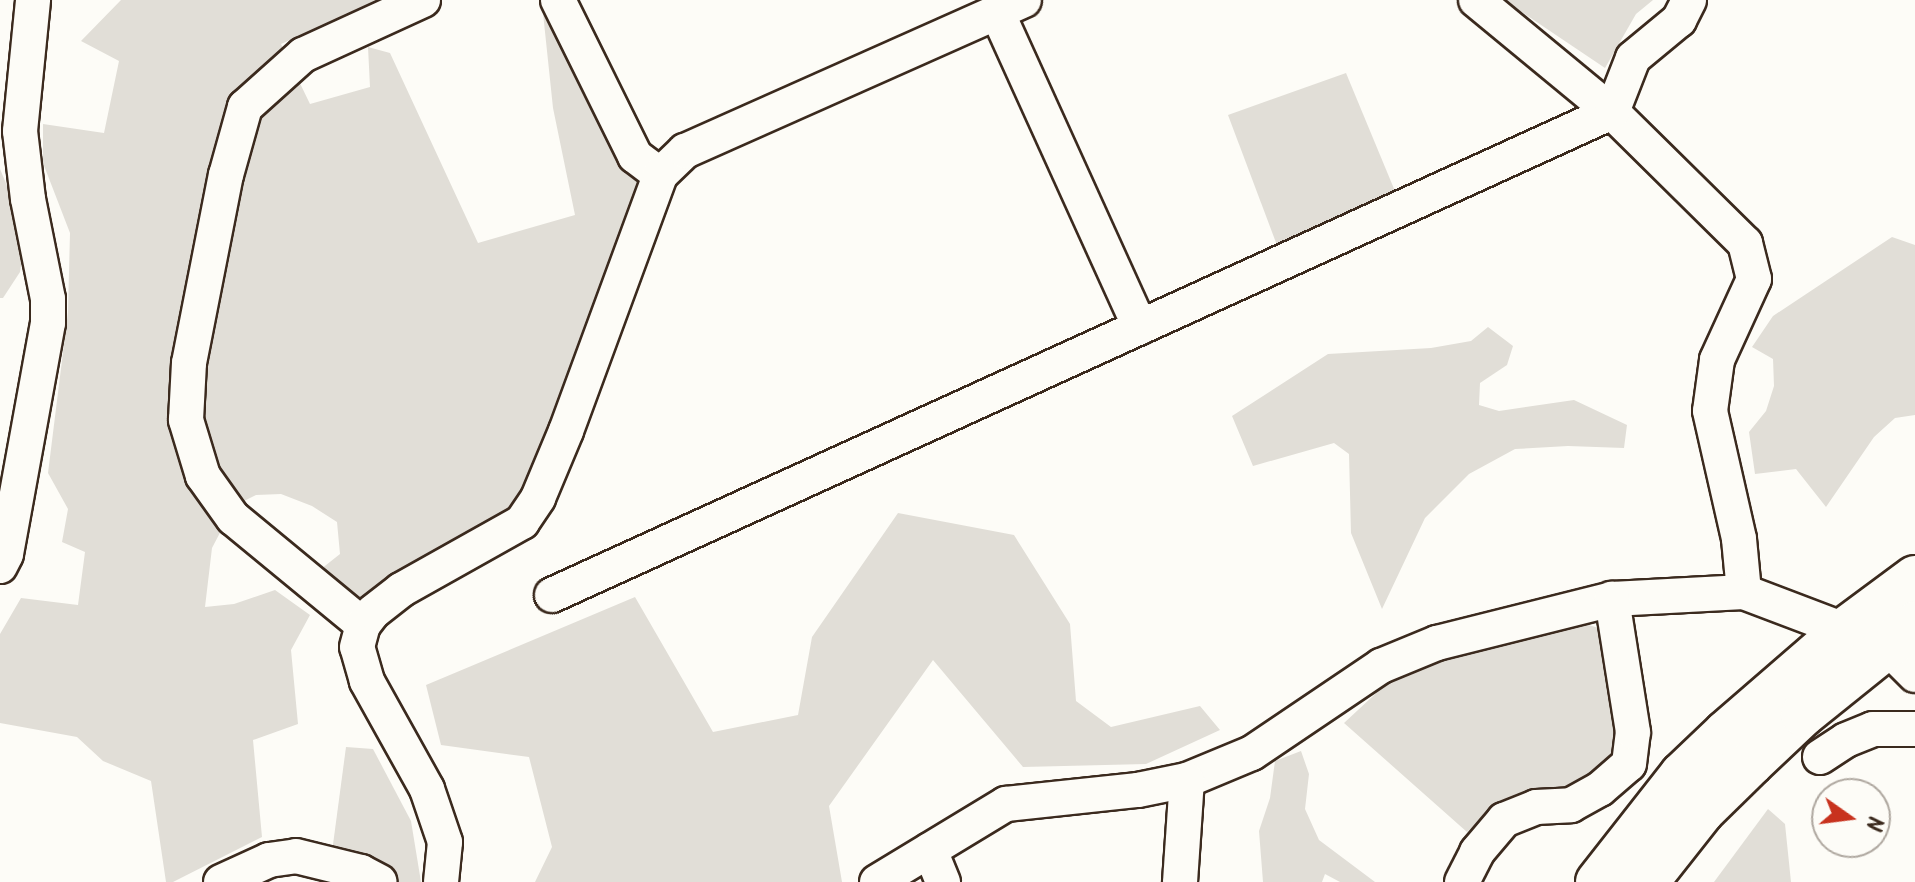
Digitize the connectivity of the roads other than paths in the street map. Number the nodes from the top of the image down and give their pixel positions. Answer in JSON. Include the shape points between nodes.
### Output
{"nodes":[{"id":1,"x":33,"y":0,"type":"edge"},
{"id":2,"x":423,"y":0,"type":"edge"},
{"id":3,"x":558,"y":0,"type":"edge"},
{"id":4,"x":1476,"y":0,"type":"edge"},
{"id":5,"x":1689,"y":0,"type":"edge"},
{"id":6,"x":1010,"y":6,"type":"edge"},
{"id":7,"x":1612,"y":112,"type":"junction"},
{"id":8,"x":11,"y":160,"type":"edge"},
{"id":9,"x":660,"y":175,"type":"junction"},
{"id":10,"x":1140,"y":327,"type":"junction"},
{"id":11,"x":0,"y":566,"type":"edge"},
{"id":12,"x":1915,"y":578,"type":"edge"},
{"id":13,"x":1744,"y":592,"type":"junction"},
{"id":14,"x":552,"y":595,"type":"dead end"},
{"id":15,"x":1612,"y":599,"type":"junction"},
{"id":16,"x":363,"y":625,"type":"junction"},
{"id":17,"x":1845,"y":630,"type":"junction"},
{"id":18,"x":1905,"y":649,"type":"edge"},
{"id":19,"x":1915,"y":729,"type":"edge"},
{"id":20,"x":1820,"y":757,"type":"dead end"},
{"id":21,"x":1187,"y":780,"type":"junction"},
{"id":22,"x":930,"y":850,"type":"junction"},
{"id":23,"x":221,"y":882,"type":"edge"},
{"id":24,"x":380,"y":882,"type":"edge"},
{"id":25,"x":441,"y":882,"type":"edge"},
{"id":26,"x":877,"y":882,"type":"edge"},
{"id":27,"x":943,"y":882,"type":"edge"},
{"id":28,"x":1180,"y":882,"type":"edge"},
{"id":29,"x":1462,"y":882,"type":"edge"},
{"id":30,"x":1598,"y":882,"type":"edge"},
{"id":31,"x":1646,"y":882,"type":"edge"}],
"edges":[{"from":1,"to":8,"type":"street"},
{"from":2,"to":16,"type":"street","via":[[303,55],[245,107],[226,175],[189,363],[186,420],[203,476],[233,518]]},
{"from":3,"to":9,"type":"street","via":[[635,156]]},
{"from":4,"to":7,"type":"street"},
{"from":5,"to":7,"type":"street","via":[[1679,20],[1633,58]]},
{"from":6,"to":9,"type":"street","via":[[685,151]]},
{"from":6,"to":10,"type":"street"},
{"from":7,"to":10,"type":"street"},
{"from":7,"to":13,"type":"street","via":[[1745,243],[1754,279],[1717,360],[1710,411],[1739,539]]},
{"from":8,"to":11,"type":"street","via":[[48,299],[48,323]]},
{"from":9,"to":16,"type":"street","via":[[566,431],[530,510],[502,535],[401,590]]},
{"from":10,"to":14,"type":"street"},
{"from":12,"to":17,"type":"main road"},
{"from":13,"to":15,"type":"street"},
{"from":13,"to":17,"type":"street"},
{"from":15,"to":21,"type":"street","via":[[1437,643],[1381,666],[1252,753]]},
{"from":15,"to":29,"type":"street","via":[[1633,732],[1629,764],[1571,805],[1536,807],[1504,820],[1477,852]]},
{"from":16,"to":25,"type":"street","via":[[357,647],[367,681],[427,789],[445,842]]},
{"from":17,"to":18,"type":"street"},
{"from":17,"to":30,"type":"main road","via":[[1682,775]]},
{"from":18,"to":31,"type":"main road","via":[[1803,714],[1702,811]]},
{"from":19,"to":20,"type":"street","via":[[1873,729]]},
{"from":21,"to":22,"type":"street","via":[[1006,804]]},
{"from":21,"to":28,"type":"street"},
{"from":22,"to":26,"type":"street"},
{"from":22,"to":27,"type":"street"},
{"from":23,"to":24,"type":"street","via":[[269,860],[296,856]]}]}
